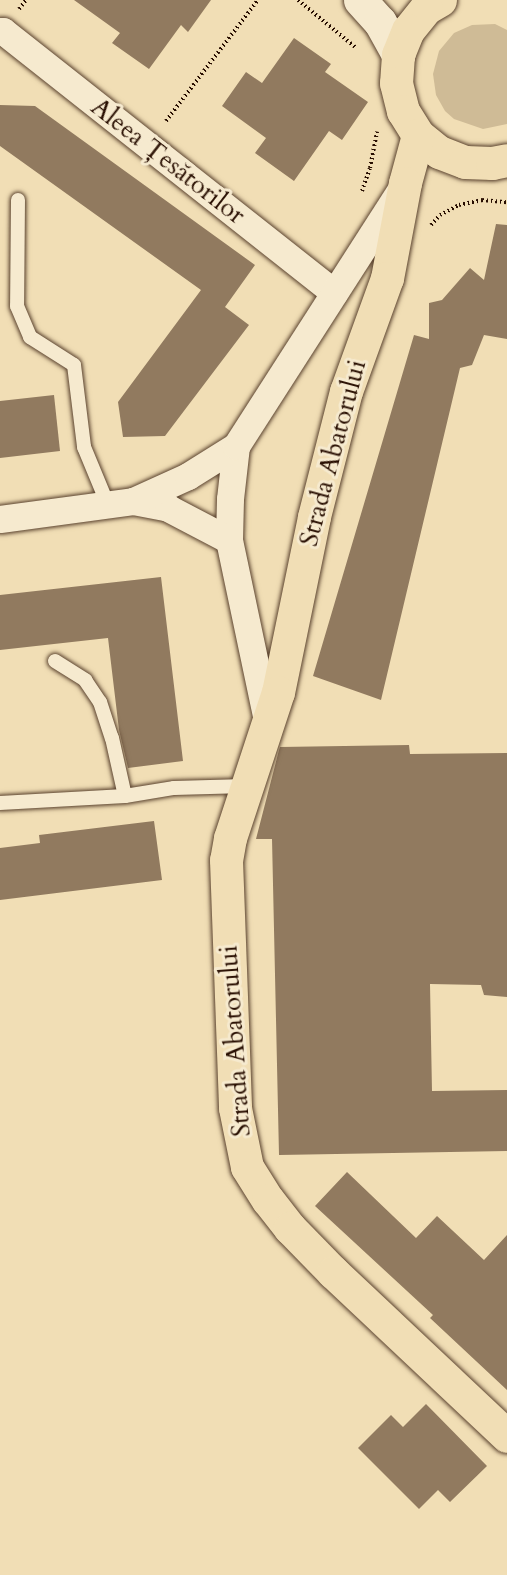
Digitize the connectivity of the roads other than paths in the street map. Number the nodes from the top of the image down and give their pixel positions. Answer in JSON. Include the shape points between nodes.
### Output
{"nodes":[{"id":1,"x":360,"y":0,"type":"edge"},
{"id":2,"x":440,"y":0,"type":"edge"},
{"id":3,"x":1,"y":30,"type":"edge"},
{"id":4,"x":398,"y":55,"type":"junction"},
{"id":5,"x":418,"y":135,"type":"junction"},
{"id":6,"x":507,"y":160,"type":"edge"},
{"id":7,"x":405,"y":183,"type":"junction"},
{"id":8,"x":18,"y":200,"type":"dead end"},
{"id":9,"x":334,"y":292,"type":"junction"},
{"id":10,"x":236,"y":446,"type":"junction"},
{"id":11,"x":121,"y":503,"type":"junction"},
{"id":12,"x":0,"y":519,"type":"edge"},
{"id":13,"x":229,"y":540,"type":"junction"},
{"id":14,"x":55,"y":661,"type":"dead end"},
{"id":15,"x":269,"y":726,"type":"junction"},
{"id":16,"x":246,"y":786,"type":"junction"},
{"id":17,"x":125,"y":796,"type":"junction"},
{"id":18,"x":0,"y":803,"type":"edge"},
{"id":19,"x":507,"y":1436,"type":"edge"}],
"edges":[{"from":1,"to":4,"type":"street","via":[[380,22]]},
{"from":2,"to":4,"type":"main road","via":[[426,9],[408,30]]},
{"from":3,"to":9,"type":"street","name":"Aleea Țesătorilor"},
{"from":4,"to":5,"type":"main road","via":[[396,84],[403,111]]},
{"from":5,"to":6,"type":"main road","via":[[439,152],[465,162]]},
{"from":5,"to":7,"type":"main road","name":"Strada Abatorului"},
{"from":7,"to":9,"type":"street","name":"Strada Abatorului"},
{"from":7,"to":15,"type":"main road","name":"Strada Abatorului","via":[[387,278],[346,391],[314,517]]},
{"from":8,"to":11,"type":"lane","via":[[17,306],[30,337],[74,365],[84,447]]},
{"from":9,"to":10,"type":"street","name":"Strada Abatorului"},
{"from":10,"to":11,"type":"street","name":"Strada Abatorului","via":[[188,476]]},
{"from":10,"to":13,"type":"street","name":"Strada Abatorului"},
{"from":11,"to":12,"type":"street","name":"Strada Abatorului"},
{"from":11,"to":13,"type":"street","via":[[168,508]]},
{"from":13,"to":15,"type":"street","name":"Strada Abatorului"},
{"from":14,"to":17,"type":"lane","via":[[85,680],[100,702]]},
{"from":15,"to":16,"type":"main road","name":"Strada Abatorului"},
{"from":16,"to":17,"type":"lane","via":[[174,788]]},
{"from":16,"to":19,"type":"main road","name":"Strada Abatorului","via":[[226,860],[235,1108],[247,1167],[297,1235]]},
{"from":17,"to":18,"type":"lane"}]}
